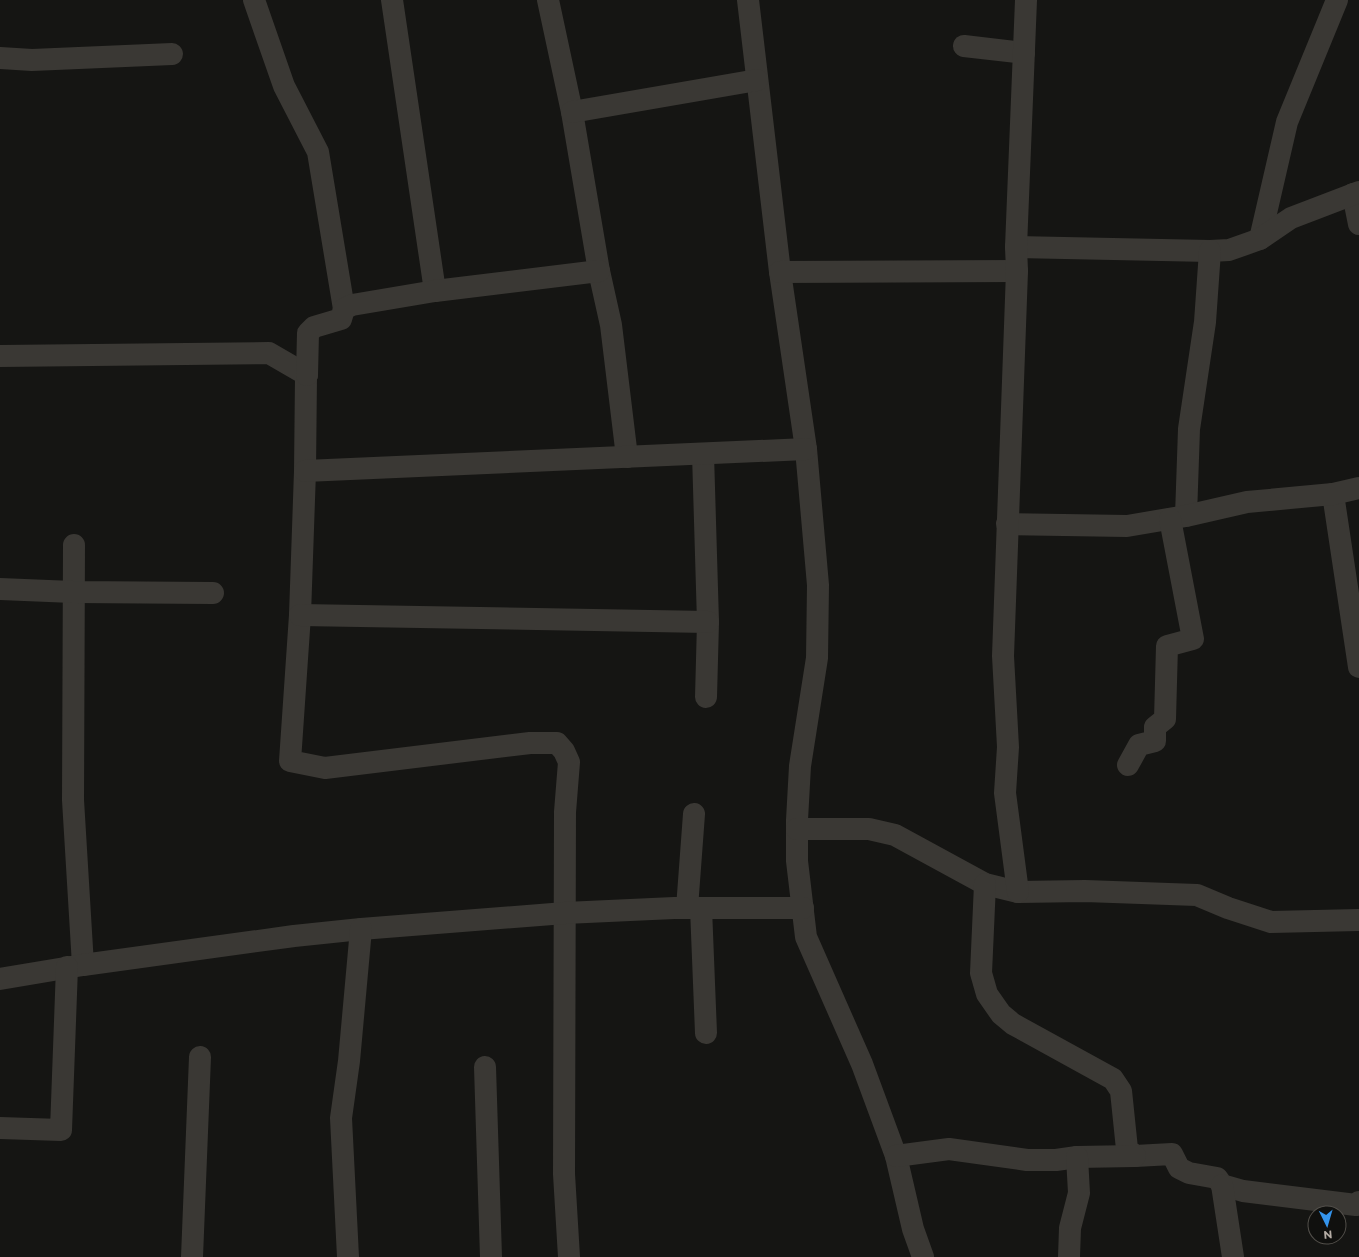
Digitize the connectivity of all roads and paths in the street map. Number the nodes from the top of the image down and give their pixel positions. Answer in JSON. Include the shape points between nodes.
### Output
{"nodes":[{"id":1,"x":254,"y":0,"type":"edge"},
{"id":2,"x":392,"y":0,"type":"edge"},
{"id":3,"x":548,"y":0,"type":"edge"},
{"id":4,"x":748,"y":0,"type":"edge"},
{"id":5,"x":1026,"y":0,"type":"edge"},
{"id":6,"x":1337,"y":0,"type":"edge"},
{"id":7,"x":964,"y":46,"type":"dead end"},
{"id":8,"x":1024,"y":53,"type":"junction"},
{"id":9,"x":172,"y":54,"type":"dead end"},
{"id":10,"x":0,"y":58,"type":"edge"},
{"id":11,"x":757,"y":80,"type":"junction"},
{"id":12,"x":572,"y":112,"type":"junction"},
{"id":13,"x":1356,"y":193,"type":"edge"},
{"id":14,"x":1359,"y":224,"type":"edge"},
{"id":15,"x":1260,"y":239,"type":"junction"},
{"id":16,"x":1016,"y":247,"type":"junction"},
{"id":17,"x":1210,"y":252,"type":"junction"},
{"id":18,"x":599,"y":271,"type":"junction"},
{"id":19,"x":1017,"y":271,"type":"junction"},
{"id":20,"x":780,"y":272,"type":"junction"},
{"id":21,"x":436,"y":290,"type":"junction"},
{"id":22,"x":344,"y":309,"type":"junction"},
{"id":23,"x":0,"y":356,"type":"edge"},
{"id":24,"x":307,"y":375,"type":"junction"},
{"id":25,"x":806,"y":449,"type":"junction"},
{"id":26,"x":703,"y":454,"type":"junction"},
{"id":27,"x":627,"y":457,"type":"junction"},
{"id":28,"x":305,"y":470,"type":"junction"},
{"id":29,"x":1359,"y":488,"type":"edge"},
{"id":30,"x":1333,"y":494,"type":"junction"},
{"id":31,"x":1178,"y":517,"type":"junction"},
{"id":32,"x":1007,"y":524,"type":"junction"},
{"id":33,"x":74,"y":545,"type":"dead end"},
{"id":34,"x":0,"y":589,"type":"edge"},
{"id":35,"x":73,"y":592,"type":"junction"},
{"id":36,"x":213,"y":594,"type":"dead end"},
{"id":37,"x":300,"y":615,"type":"junction"},
{"id":38,"x":708,"y":622,"type":"junction"},
{"id":39,"x":1359,"y":667,"type":"edge"},
{"id":40,"x":706,"y":697,"type":"dead end"},
{"id":41,"x":1128,"y":765,"type":"dead end"},
{"id":42,"x":694,"y":814,"type":"dead end"},
{"id":43,"x":797,"y":829,"type":"junction"},
{"id":44,"x":985,"y":884,"type":"junction"},
{"id":45,"x":1018,"y":892,"type":"junction"},
{"id":46,"x":694,"y":908,"type":"junction"},
{"id":47,"x":803,"y":908,"type":"junction"},
{"id":48,"x":565,"y":913,"type":"junction"},
{"id":49,"x":1359,"y":920,"type":"edge"},
{"id":50,"x":362,"y":929,"type":"junction"},
{"id":51,"x":75,"y":966,"type":"junction"},
{"id":52,"x":0,"y":979,"type":"edge"},
{"id":53,"x":706,"y":1033,"type":"dead end"},
{"id":54,"x":200,"y":1057,"type":"dead end"},
{"id":55,"x":485,"y":1067,"type":"dead end"},
{"id":56,"x":0,"y":1128,"type":"edge"},
{"id":57,"x":896,"y":1156,"type":"junction"},
{"id":58,"x":1135,"y":1156,"type":"junction"},
{"id":59,"x":1077,"y":1157,"type":"junction"},
{"id":60,"x":1222,"y":1185,"type":"junction"},
{"id":61,"x":1359,"y":1202,"type":"edge"},
{"id":62,"x":192,"y":1257,"type":"edge"},
{"id":63,"x":348,"y":1257,"type":"edge"},
{"id":64,"x":491,"y":1257,"type":"edge"},
{"id":65,"x":569,"y":1257,"type":"edge"},
{"id":66,"x":923,"y":1257,"type":"edge"},
{"id":67,"x":1069,"y":1257,"type":"edge"},
{"id":68,"x":1233,"y":1257,"type":"edge"}],
"edges":[{"from":1,"to":22,"type":"street","via":[[284,86],[318,152]]},
{"from":2,"to":21,"type":"street"},
{"from":3,"to":12,"type":"street"},
{"from":4,"to":11,"type":"street"},
{"from":5,"to":8,"type":"street"},
{"from":6,"to":15,"type":"street","via":[[1287,122]]},
{"from":7,"to":8,"type":"street"},
{"from":8,"to":16,"type":"street"},
{"from":9,"to":10,"type":"street","via":[[32,60]]},
{"from":11,"to":12,"type":"street"},
{"from":11,"to":20,"type":"street"},
{"from":12,"to":18,"type":"street"},
{"from":13,"to":14,"type":"street"},
{"from":13,"to":15,"type":"street","via":[[1291,218]]},
{"from":15,"to":17,"type":"street","via":[[1229,250]]},
{"from":16,"to":17,"type":"street"},
{"from":16,"to":19,"type":"street"},
{"from":17,"to":31,"type":"street","via":[[1205,322],[1188,430]]},
{"from":18,"to":21,"type":"street"},
{"from":18,"to":27,"type":"street","via":[[611,325]]},
{"from":19,"to":20,"type":"street"},
{"from":19,"to":32,"type":"street"},
{"from":20,"to":25,"type":"street"},
{"from":21,"to":22,"type":"street","via":[[352,305]]},
{"from":22,"to":24,"type":"street","via":[[341,319],[314,326],[308,333]]},
{"from":23,"to":24,"type":"street","via":[[269,353]]},
{"from":24,"to":28,"type":"street"},
{"from":25,"to":26,"type":"street"},
{"from":25,"to":43,"type":"street","via":[[818,585],[817,658],[800,766]]},
{"from":26,"to":27,"type":"street"},
{"from":26,"to":38,"type":"street"},
{"from":27,"to":28,"type":"street"},
{"from":28,"to":37,"type":"street"},
{"from":29,"to":30,"type":"street"},
{"from":30,"to":31,"type":"street","via":[[1248,502]]},
{"from":30,"to":39,"type":"street"},
{"from":31,"to":32,"type":"street","via":[[1126,526]]},
{"from":31,"to":41,"type":"street","via":[[1193,638],[1167,646],[1165,719],[1155,727],[1155,741],[1139,746]]},
{"from":32,"to":45,"type":"street","via":[[1003,656],[1008,747],[1006,793]]},
{"from":33,"to":35,"type":"street"},
{"from":34,"to":35,"type":"street"},
{"from":35,"to":36,"type":"street"},
{"from":35,"to":51,"type":"street"},
{"from":37,"to":38,"type":"street"},
{"from":37,"to":48,"type":"street","via":[[290,761],[325,768],[530,743],[557,743],[569,762],[565,812]]},
{"from":38,"to":40,"type":"street"},
{"from":42,"to":46,"type":"street"},
{"from":43,"to":44,"type":"street","via":[[869,829],[895,835]]},
{"from":43,"to":47,"type":"street","via":[[797,861]]},
{"from":44,"to":45,"type":"street"},
{"from":44,"to":58,"type":"street","via":[[981,973],[987,994],[1001,1014],[1013,1024],[1113,1079],[1121,1091],[1127,1149]]},
{"from":45,"to":49,"type":"street","via":[[1085,890],[1197,895],[1271,922]]},
{"from":46,"to":47,"type":"street"},
{"from":46,"to":48,"type":"street"},
{"from":46,"to":53,"type":"street"},
{"from":47,"to":57,"type":"street","via":[[806,937],[862,1064]]},
{"from":48,"to":50,"type":"street"},
{"from":48,"to":65,"type":"street","via":[[564,1174]]},
{"from":50,"to":51,"type":"street"},
{"from":50,"to":63,"type":"street","via":[[341,1118]]},
{"from":51,"to":52,"type":"street"},
{"from":51,"to":56,"type":"street","via":[[61,1130]]},
{"from":54,"to":62,"type":"street"},
{"from":55,"to":64,"type":"street"},
{"from":57,"to":59,"type":"street","via":[[949,1149],[1027,1160]]},
{"from":57,"to":66,"type":"street","via":[[913,1229]]},
{"from":58,"to":59,"type":"street"},
{"from":58,"to":60,"type":"street","via":[[1172,1154],[1179,1168],[1189,1173],[1217,1178]]},
{"from":59,"to":67,"type":"street","via":[[1079,1193],[1070,1228]]},
{"from":60,"to":61,"type":"street","via":[[1243,1191],[1356,1205]]},
{"from":60,"to":68,"type":"street"}]}
